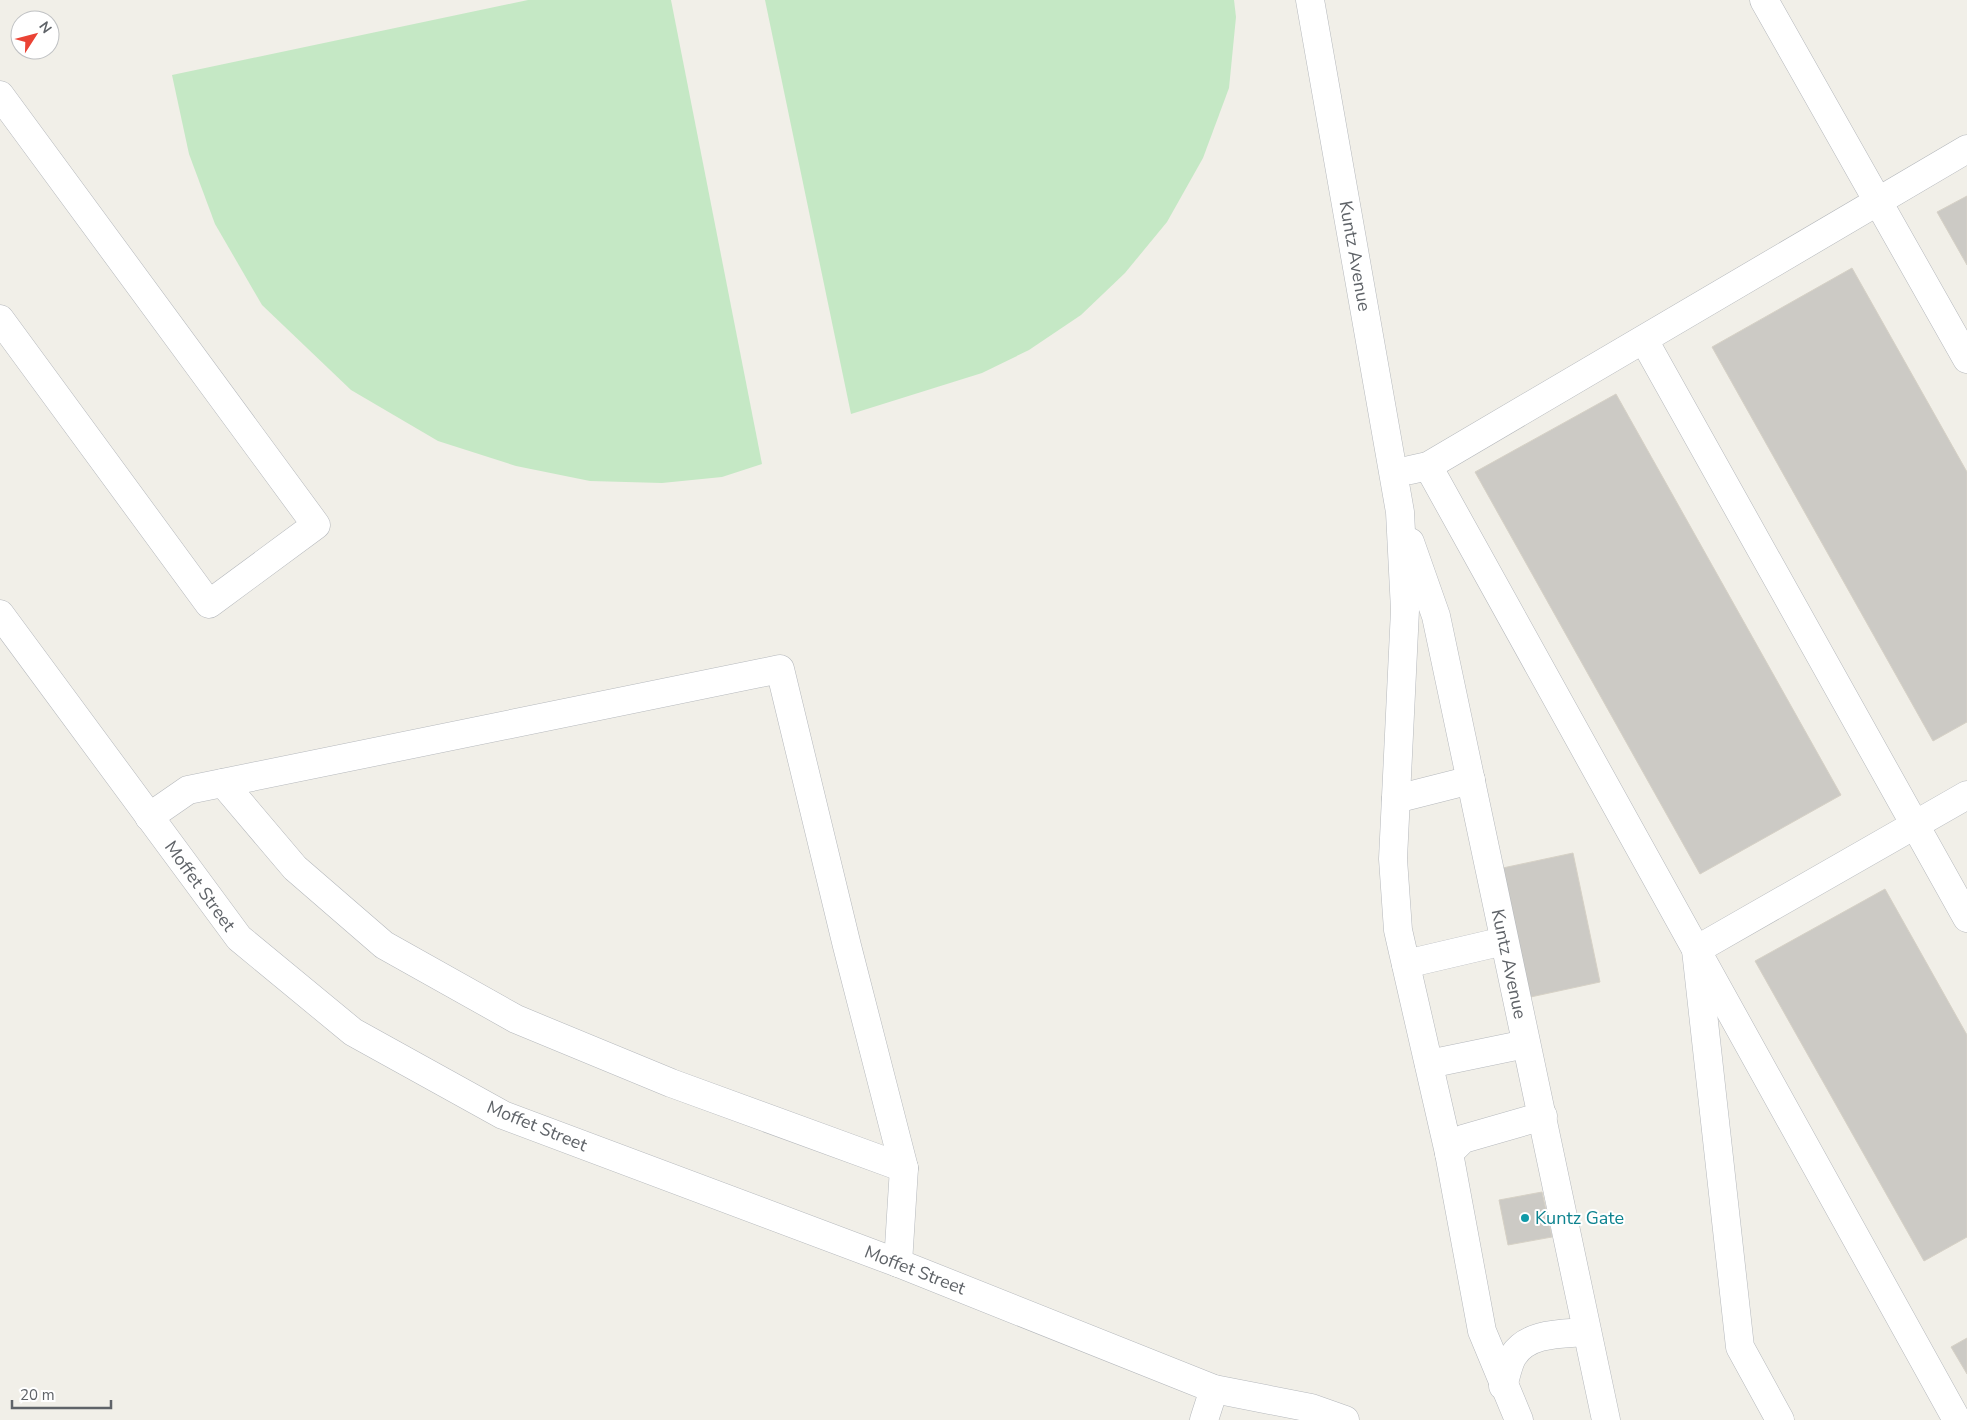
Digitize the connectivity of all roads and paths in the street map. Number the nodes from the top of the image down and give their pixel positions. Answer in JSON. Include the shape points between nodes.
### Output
{"nodes":[{"id":1,"x":1310,"y":0,"type":"edge"},
{"id":2,"x":1764,"y":0,"type":"edge"},
{"id":3,"x":0,"y":95,"type":"edge"},
{"id":4,"x":1967,"y":149,"type":"edge"},
{"id":5,"x":1878,"y":201,"type":"junction"},
{"id":6,"x":0,"y":319,"type":"edge"},
{"id":7,"x":1644,"y":340,"type":"junction"},
{"id":8,"x":1967,"y":359,"type":"edge"},
{"id":9,"x":1428,"y":466,"type":"junction"},
{"id":10,"x":1394,"y":474,"type":"junction"},
{"id":11,"x":1400,"y":512,"type":"junction"},
{"id":12,"x":0,"y":614,"type":"edge"},
{"id":13,"x":1470,"y":780,"type":"junction"},
{"id":14,"x":223,"y":783,"type":"junction"},
{"id":15,"x":1967,"y":795,"type":"edge"},
{"id":16,"x":1396,"y":799,"type":"junction"},
{"id":17,"x":149,"y":817,"type":"junction"},
{"id":18,"x":1914,"y":825,"type":"junction"},
{"id":19,"x":1967,"y":918,"type":"edge"},
{"id":20,"x":1504,"y":941,"type":"junction"},
{"id":21,"x":1696,"y":950,"type":"junction"},
{"id":22,"x":1406,"y":964,"type":"junction"},
{"id":23,"x":1526,"y":1044,"type":"junction"},
{"id":24,"x":1429,"y":1064,"type":"junction"},
{"id":25,"x":1543,"y":1116,"type":"junction"},
{"id":26,"x":1449,"y":1153,"type":"junction"},
{"id":27,"x":904,"y":1168,"type":"junction"},
{"id":28,"x":898,"y":1263,"type":"junction"},
{"id":29,"x":1586,"y":1332,"type":"junction"},
{"id":30,"x":1504,"y":1386,"type":"junction"},
{"id":31,"x":1214,"y":1389,"type":"junction"},
{"id":32,"x":1204,"y":1420,"type":"edge"},
{"id":33,"x":1345,"y":1420,"type":"edge"},
{"id":34,"x":1519,"y":1420,"type":"edge"},
{"id":35,"x":1606,"y":1420,"type":"edge"},
{"id":36,"x":1780,"y":1420,"type":"edge"},
{"id":37,"x":1957,"y":1420,"type":"edge"}],
"edges":[{"from":1,"to":10,"type":"street","name":"Kuntz Avenue"},
{"from":2,"to":5,"type":"street"},
{"from":3,"to":6,"type":"street","via":[[316,525],[210,604]]},
{"from":4,"to":5,"type":"street"},
{"from":5,"to":7,"type":"street"},
{"from":5,"to":8,"type":"street"},
{"from":7,"to":9,"type":"street"},
{"from":7,"to":18,"type":"street"},
{"from":9,"to":10,"type":"street"},
{"from":9,"to":21,"type":"street"},
{"from":10,"to":11,"type":"street","name":"Kuntz Avenue"},
{"from":11,"to":13,"type":"street","name":"Kuntz Avenue","via":[[1436,616]]},
{"from":11,"to":16,"type":"street","name":"Kuntz Avenue","via":[[1405,610]]},
{"from":12,"to":17,"type":"street","name":"Moffet Street"},
{"from":13,"to":16,"type":"street"},
{"from":13,"to":20,"type":"street","name":"Kuntz Avenue"},
{"from":14,"to":17,"type":"street","via":[[188,790]]},
{"from":14,"to":27,"type":"street","via":[[295,868],[384,945],[516,1018],[671,1082]]},
{"from":14,"to":27,"type":"street","via":[[780,669]]},
{"from":15,"to":18,"type":"street"},
{"from":16,"to":22,"type":"street","name":"Kuntz Avenue","via":[[1393,859],[1398,930]]},
{"from":17,"to":28,"type":"street","name":"Moffet Street","via":[[239,938],[353,1032],[503,1115]]},
{"from":18,"to":19,"type":"street"},
{"from":18,"to":21,"type":"street"},
{"from":20,"to":22,"type":"street"},
{"from":20,"to":23,"type":"street","name":"Kuntz Avenue"},
{"from":21,"to":36,"type":"street","via":[[1740,1347]]},
{"from":21,"to":37,"type":"street"},
{"from":22,"to":24,"type":"street","name":"Kuntz Avenue"},
{"from":23,"to":24,"type":"street"},
{"from":23,"to":25,"type":"street","name":"Kuntz Avenue"},
{"from":24,"to":26,"type":"street","name":"Kuntz Avenue"},
{"from":25,"to":26,"type":"street","via":[[1463,1139]]},
{"from":25,"to":29,"type":"street","name":"Kuntz Avenue"},
{"from":26,"to":30,"type":"street","name":"Kuntz Avenue","via":[[1482,1331]]},
{"from":27,"to":28,"type":"street"},
{"from":28,"to":31,"type":"street","name":"Moffet Street"},
{"from":29,"to":30,"type":"street","via":[[1552,1334],[1530,1340],[1513,1356]]},
{"from":29,"to":35,"type":"street","name":"Kuntz Avenue"},
{"from":30,"to":34,"type":"street","name":"Kuntz Avenue"},
{"from":31,"to":32,"type":"street"},
{"from":31,"to":33,"type":"street","name":"Moffet Street","via":[[1312,1408]]}]}
